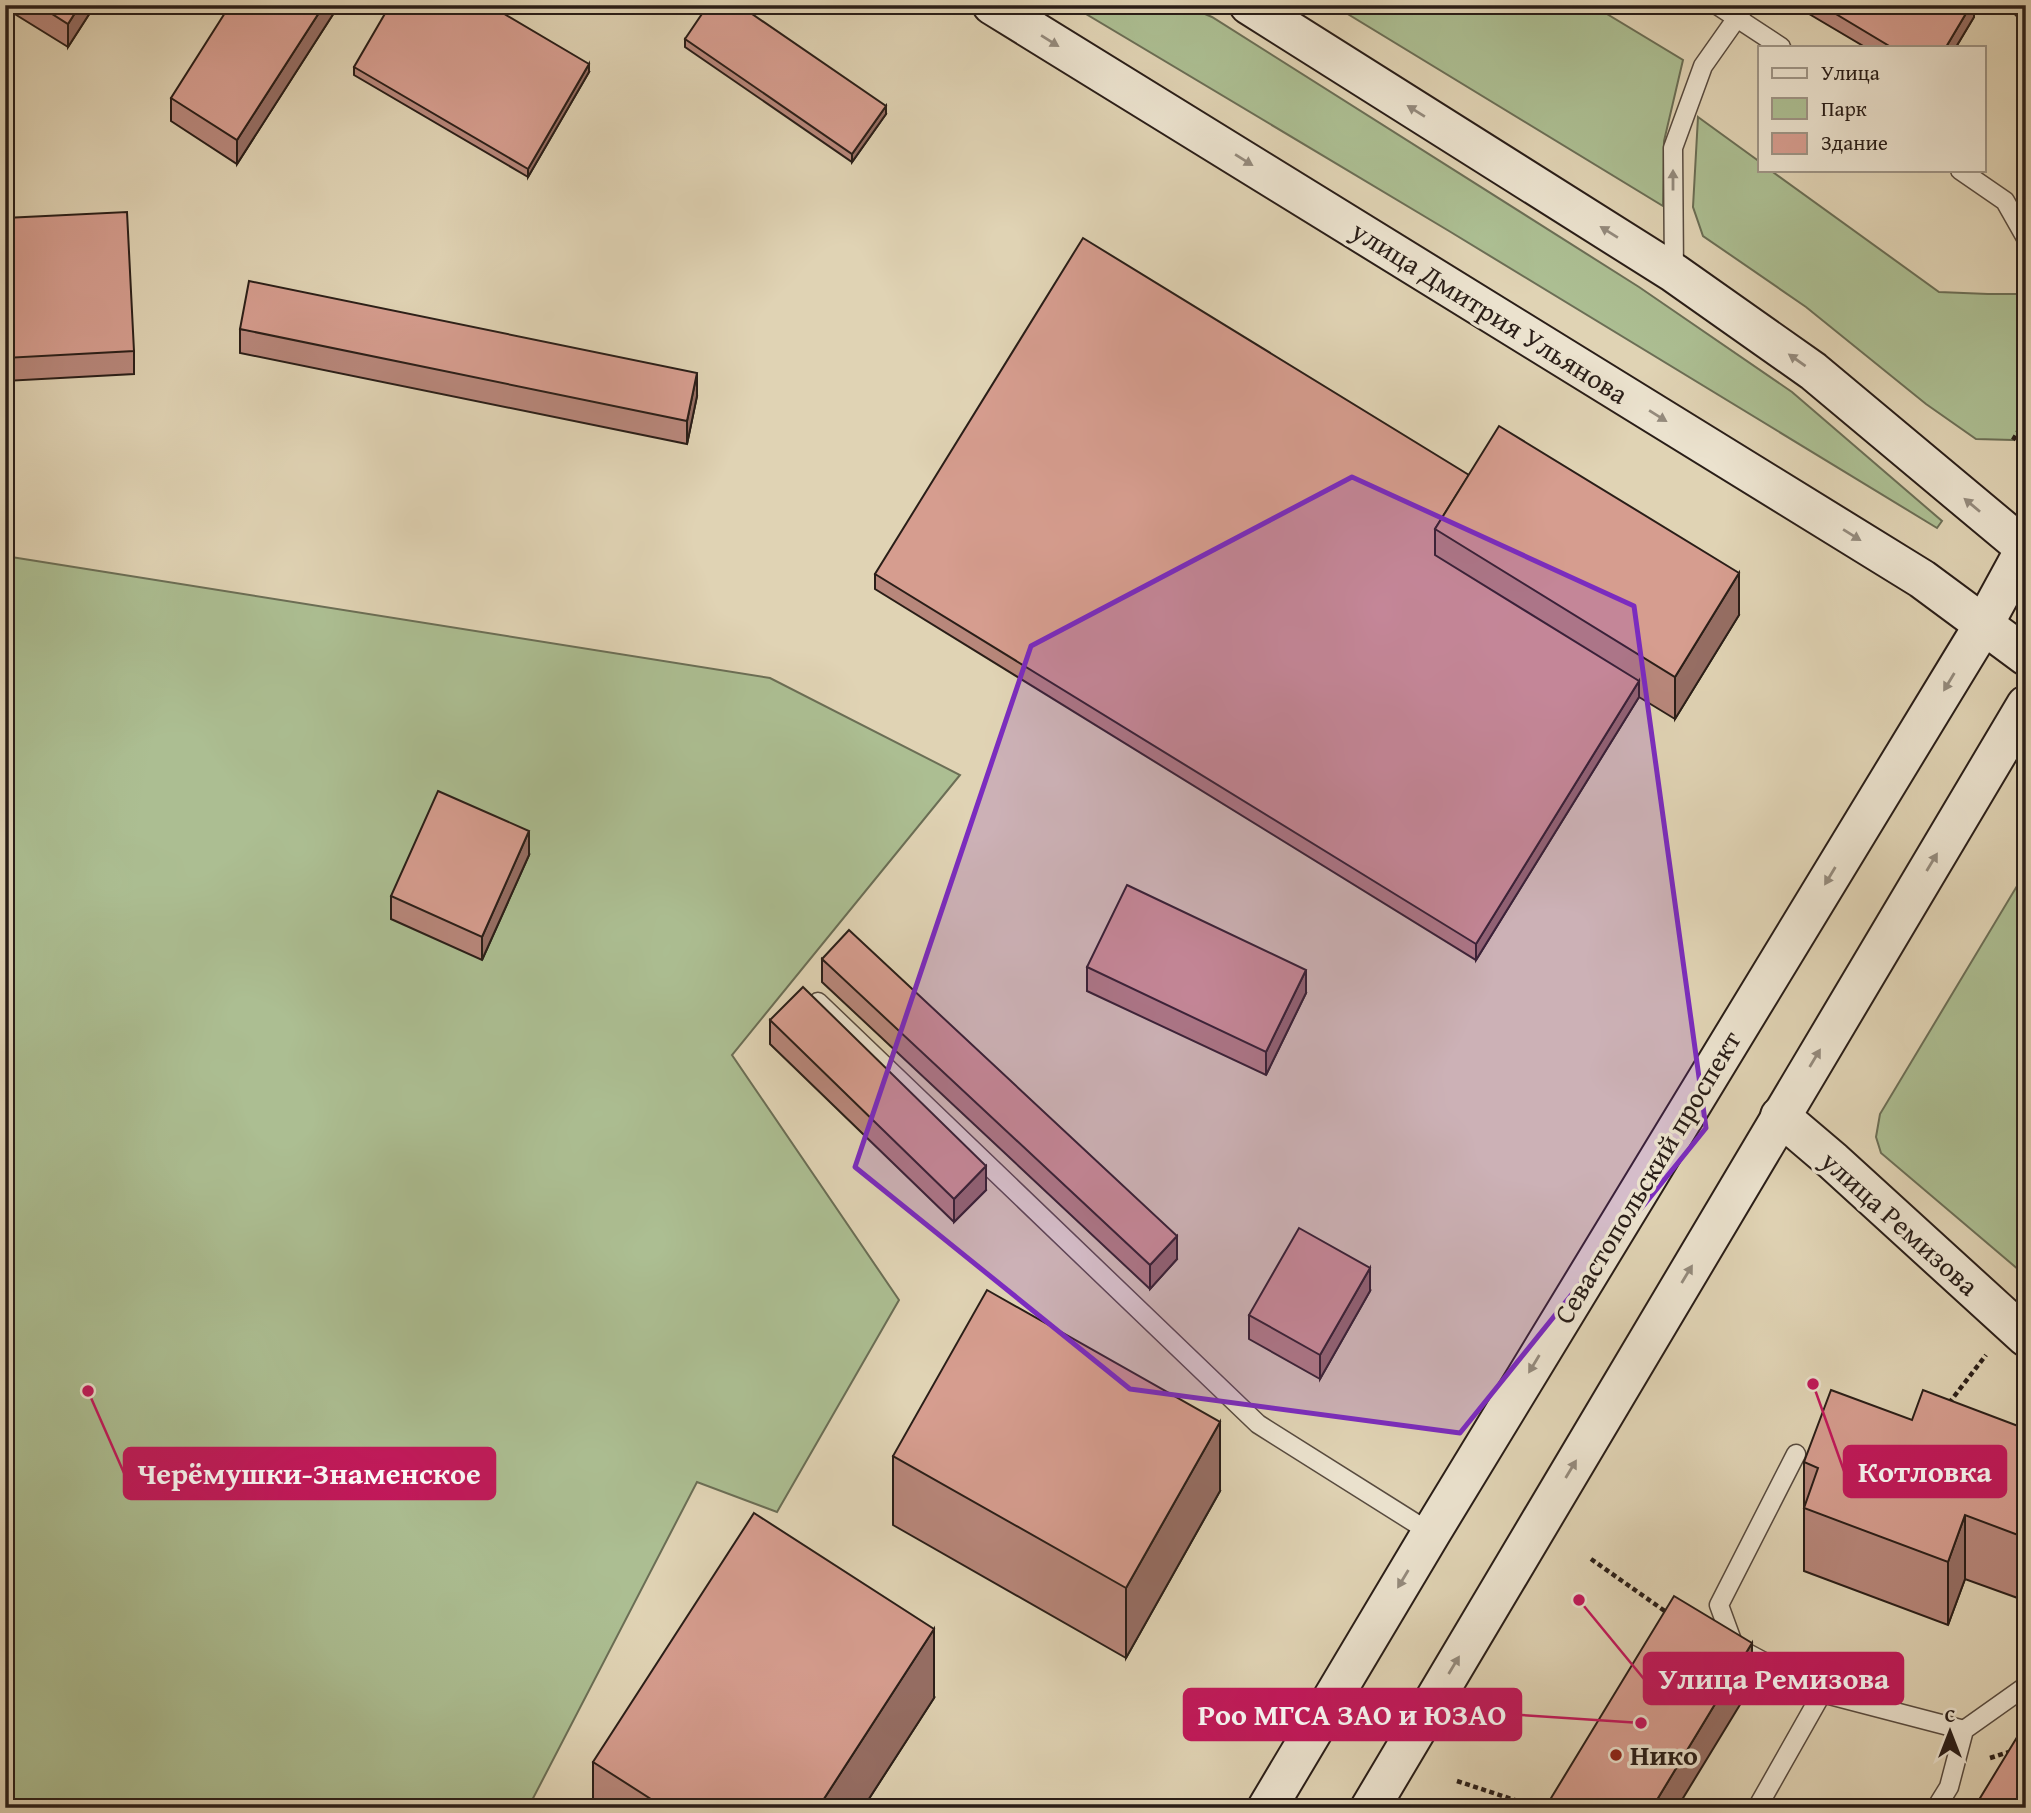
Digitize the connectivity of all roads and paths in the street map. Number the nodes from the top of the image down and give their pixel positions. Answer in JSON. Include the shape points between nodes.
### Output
{"nodes":[{"id":1,"x":992,"y":5,"type":"edge"},
{"id":2,"x":1249,"y":5,"type":"edge"},
{"id":3,"x":1717,"y":5,"type":"edge"},
{"id":4,"x":2001,"y":5,"type":"edge"},
{"id":5,"x":1742,"y":11,"type":"edge"},
{"id":6,"x":2026,"y":20,"type":"edge"},
{"id":7,"x":1780,"y":46,"type":"edge"},
{"id":8,"x":1963,"y":172,"type":"edge"},
{"id":9,"x":2026,"y":238,"type":"edge"},
{"id":10,"x":1674,"y":273,"type":"junction"},
{"id":11,"x":2026,"y":418,"type":"edge"},
{"id":12,"x":2013,"y":440,"type":"dead end"},
{"id":13,"x":2026,"y":548,"type":"edge"},
{"id":14,"x":1984,"y":624,"type":"junction"},
{"id":15,"x":2026,"y":656,"type":"edge"},
{"id":16,"x":2026,"y":705,"type":"edge"},
{"id":17,"x":818,"y":1002,"type":"edge"},
{"id":18,"x":1780,"y":1116,"type":"junction"},
{"id":19,"x":2023,"y":1333,"type":"edge"},
{"id":20,"x":1987,"y":1354,"type":"dead end"},
{"id":21,"x":1942,"y":1411,"type":"edge"},
{"id":22,"x":1796,"y":1454,"type":"dead end"},
{"id":23,"x":1431,"y":1533,"type":"junction"},
{"id":24,"x":2026,"y":1686,"type":"edge"},
{"id":25,"x":1822,"y":1693,"type":"junction"},
{"id":26,"x":1964,"y":1730,"type":"junction"},
{"id":27,"x":1457,"y":1781,"type":"dead end"},
{"id":28,"x":1267,"y":1808,"type":"edge"},
{"id":29,"x":1370,"y":1808,"type":"edge"},
{"id":30,"x":1539,"y":1808,"type":"edge"},
{"id":31,"x":1757,"y":1808,"type":"edge"},
{"id":32,"x":1936,"y":1808,"type":"edge"}],
"edges":[{"from":1,"to":14,"type":"main road","name":"улица Дмитрия Ульянова","one_way":true,"via":[[1922,579]]},
{"from":10,"to":2,"type":"main road","one_way":true},
{"from":3,"to":5,"type":"lane"},
{"from":4,"to":6,"type":"path"},
{"from":5,"to":7,"type":"lane"},
{"from":10,"to":5,"type":"lane","one_way":true,"via":[[1673,148],[1703,65]]},
{"from":8,"to":9,"type":"lane","via":[[2005,201]]},
{"from":13,"to":10,"type":"main road","one_way":true,"via":[[1814,372]]},
{"from":11,"to":12,"type":"path"},
{"from":13,"to":14,"type":"main road","name":"Севастопольский проспект"},
{"from":14,"to":15,"type":"main road"},
{"from":14,"to":23,"type":"main road","name":"Севастопольский проспект","one_way":true},
{"from":18,"to":16,"type":"main road","one_way":true},
{"from":17,"to":23,"type":"lane","via":[[1258,1424]]},
{"from":18,"to":19,"type":"main road","name":"улица Ремизова"},
{"from":29,"to":18,"type":"main road","one_way":true},
{"from":20,"to":21,"type":"path"},
{"from":22,"to":25,"type":"lane","via":[[1719,1605],[1734,1646]]},
{"from":23,"to":28,"type":"main road","name":"Севастопольский проспект","one_way":true},
{"from":24,"to":26,"type":"lane"},
{"from":25,"to":26,"type":"lane"},
{"from":25,"to":31,"type":"lane"},
{"from":26,"to":32,"type":"lane","via":[[1949,1787]]},
{"from":27,"to":30,"type":"path"}]}
